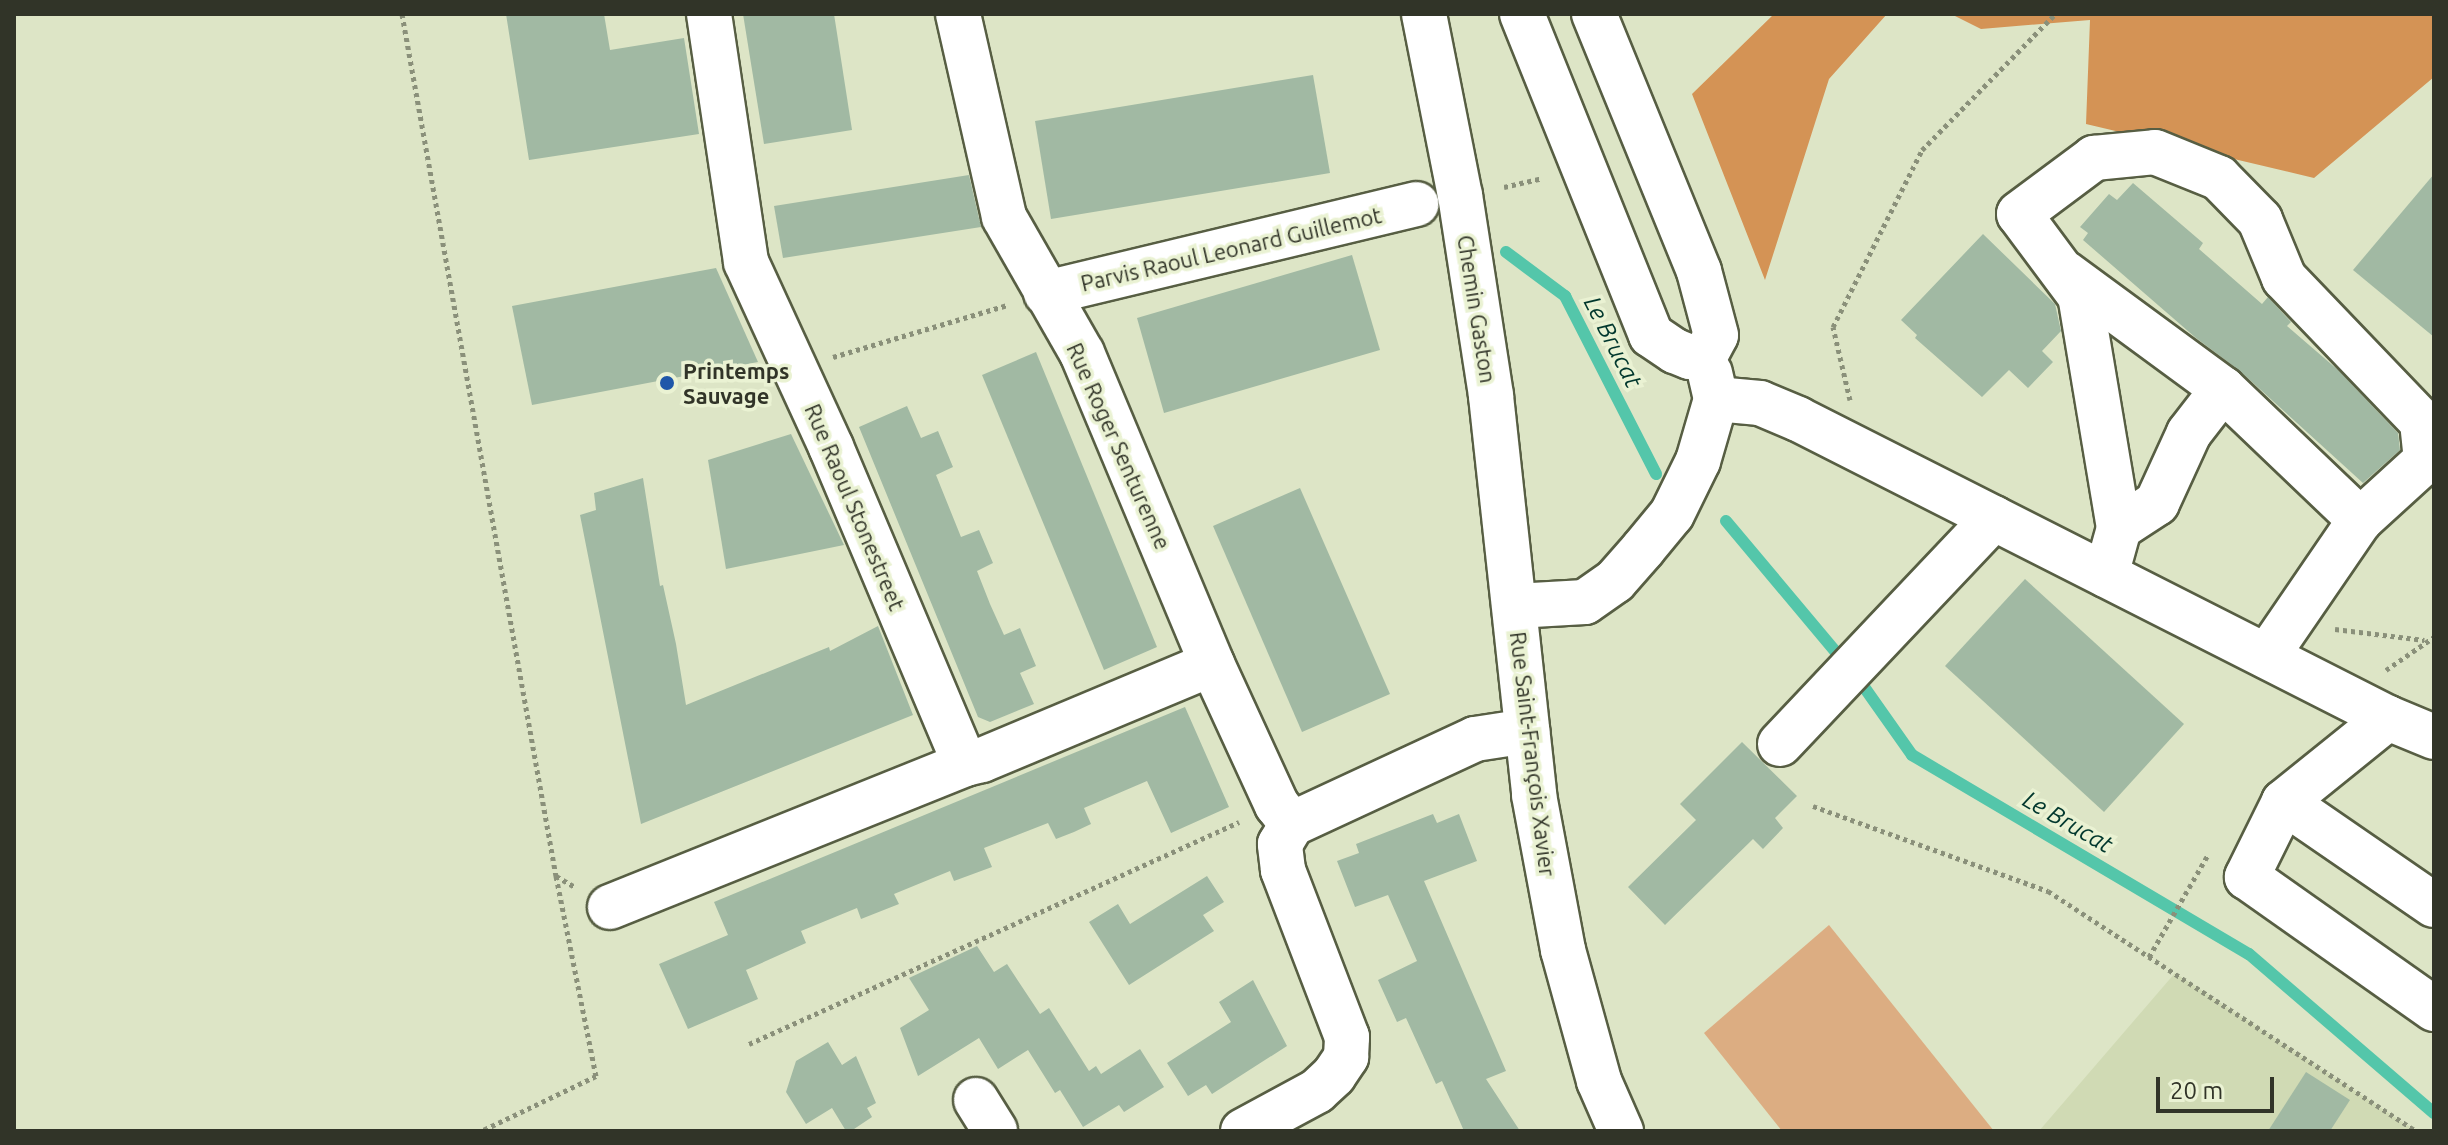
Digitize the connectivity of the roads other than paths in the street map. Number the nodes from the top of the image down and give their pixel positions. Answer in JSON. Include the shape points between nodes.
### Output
{"nodes":[{"id":1,"x":709,"y":14,"type":"edge"},
{"id":2,"x":958,"y":14,"type":"edge"},
{"id":3,"x":1424,"y":14,"type":"edge"},
{"id":4,"x":1522,"y":14,"type":"edge"},
{"id":5,"x":1594,"y":14,"type":"edge"},
{"id":6,"x":1416,"y":204,"type":"dead end"},
{"id":7,"x":2061,"y":270,"type":"junction"},
{"id":8,"x":1046,"y":293,"type":"junction"},
{"id":9,"x":1706,"y":354,"type":"junction"},
{"id":10,"x":2223,"y":389,"type":"junction"},
{"id":11,"x":1716,"y":399,"type":"junction"},
{"id":12,"x":1994,"y":518,"type":"junction"},
{"id":13,"x":2360,"y":520,"type":"junction"},
{"id":14,"x":2119,"y":528,"type":"junction"},
{"id":15,"x":2106,"y":575,"type":"junction"},
{"id":16,"x":1515,"y":606,"type":"junction"},
{"id":17,"x":2279,"y":639,"type":"junction"},
{"id":18,"x":1212,"y":664,"type":"junction"},
{"id":19,"x":2378,"y":713,"type":"junction"},
{"id":20,"x":1527,"y":731,"type":"junction"},
{"id":21,"x":2434,"y":737,"type":"edge"},
{"id":22,"x":1780,"y":744,"type":"dead end"},
{"id":23,"x":965,"y":764,"type":"junction"},
{"id":24,"x":2284,"y":802,"type":"junction"},
{"id":25,"x":1284,"y":814,"type":"junction"},
{"id":26,"x":2434,"y":905,"type":"edge"},
{"id":27,"x":610,"y":907,"type":"dead end"},
{"id":28,"x":2434,"y":1009,"type":"edge"},
{"id":29,"x":1243,"y":1131,"type":"edge"},
{"id":30,"x":1621,"y":1131,"type":"edge"}],
"edges":[{"from":1,"to":23,"type":"street","name":"Rue Raoul Stonestreet","via":[[746,262]]},
{"from":2,"to":8,"type":"street","name":"Rue Roger Senturenne","via":[[1004,217]]},
{"from":3,"to":16,"type":"street","name":"Chemin Gaston","via":[[1460,195],[1491,396]]},
{"from":4,"to":9,"type":"street","via":[[1651,335],[1690,357]]},
{"from":5,"to":9,"type":"street","via":[[1699,271],[1716,335]]},
{"from":6,"to":8,"type":"street","name":"Parvis Raoul Leonard Guillemot"},
{"from":7,"to":10,"type":"street"},
{"from":7,"to":13,"type":"street","via":[[2019,214],[2094,158],[2155,152],[2219,178],[2260,220],[2284,278],[2422,422],[2426,460]]},
{"from":7,"to":14,"type":"street","via":[[2080,296]]},
{"from":8,"to":18,"type":"street","name":"Rue Roger Senturenne","via":[[1082,353]]},
{"from":9,"to":11,"type":"street"},
{"from":10,"to":13,"type":"street"},
{"from":10,"to":14,"type":"street","via":[[2189,433],[2157,503]]},
{"from":11,"to":12,"type":"street","via":[[1760,403]]},
{"from":11,"to":16,"type":"street","via":[[1698,461],[1672,514],[1615,581],[1585,602]]},
{"from":12,"to":15,"type":"street"},
{"from":12,"to":22,"type":"street"},
{"from":13,"to":17,"type":"street"},
{"from":14,"to":15,"type":"street"},
{"from":15,"to":17,"type":"street"},
{"from":16,"to":20,"type":"street","name":"Rue Saint-François Xavier"},
{"from":17,"to":19,"type":"street"},
{"from":18,"to":23,"type":"street"},
{"from":18,"to":25,"type":"street","name":"Rue Roger Senturenne"},
{"from":19,"to":21,"type":"street"},
{"from":19,"to":24,"type":"street"},
{"from":20,"to":25,"type":"street","via":[[1475,739]]},
{"from":20,"to":30,"type":"street","name":"Rue Saint-François Xavier","via":[[1563,950],[1599,1081]]},
{"from":23,"to":27,"type":"street"},
{"from":24,"to":26,"type":"street"},
{"from":24,"to":28,"type":"street","via":[[2247,877]]},
{"from":25,"to":29,"type":"street","via":[[1283,870],[1347,1037],[1346,1057],[1317,1091]]}]}
